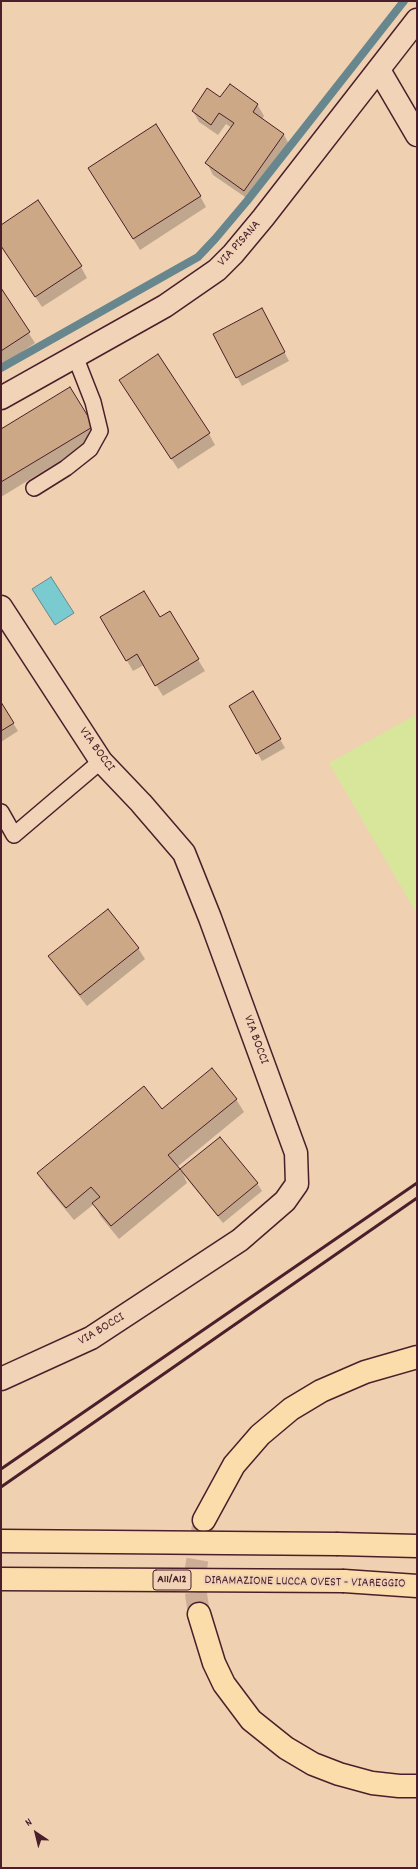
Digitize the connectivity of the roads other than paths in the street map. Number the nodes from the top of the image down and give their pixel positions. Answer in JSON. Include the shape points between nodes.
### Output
{"nodes":[{"id":1,"x":417,"y":20,"type":"edge"},
{"id":2,"x":379,"y":70,"type":"junction"},
{"id":3,"x":417,"y":135,"type":"edge"},
{"id":4,"x":75,"y":356,"type":"junction"},
{"id":5,"x":1,"y":398,"type":"edge"},
{"id":6,"x":34,"y":488,"type":"dead end"},
{"id":7,"x":1,"y":607,"type":"edge"},
{"id":8,"x":101,"y":761,"type":"junction"},
{"id":9,"x":1,"y":812,"type":"edge"},
{"id":10,"x":417,"y":1357,"type":"edge"},
{"id":11,"x":1,"y":1379,"type":"edge"},
{"id":12,"x":204,"y":1520,"type":"tunnel mouth"},
{"id":13,"x":1,"y":1540,"type":"edge"},
{"id":14,"x":417,"y":1546,"type":"edge"},
{"id":15,"x":1,"y":1579,"type":"edge"},
{"id":16,"x":417,"y":1586,"type":"edge"},
{"id":17,"x":198,"y":1614,"type":"tunnel mouth"},
{"id":18,"x":417,"y":1786,"type":"edge"}],
"edges":[{"from":1,"to":2,"type":"street","name":"VIA PISANA"},
{"from":2,"to":3,"type":"street"},
{"from":2,"to":4,"type":"street","name":"VIA PISANA","via":[[228,259],[165,306]]},
{"from":4,"to":5,"type":"street","name":"VIA PISANA"},
{"from":4,"to":6,"type":"lane","via":[[93,402],[100,431],[90,449]]},
{"from":7,"to":8,"type":"street","name":"VIA BOCCI"},
{"from":8,"to":9,"type":"lane","via":[[14,835]]},
{"from":8,"to":11,"type":"street","name":"VIA BOCCI","via":[[184,853],[296,1153],[297,1184],[286,1201],[240,1240],[91,1338]]},
{"from":10,"to":12,"type":"highway","via":[[365,1372],[321,1391],[291,1409],[260,1435],[234,1465]]},
{"from":13,"to":14,"type":"highway","bridge":true},
{"from":15,"to":16,"type":"highway","name":"DIRAMAZIONE LUCCA OVEST - VIAREGGIO","number":"A11/A12","bridge":true,"via":[[344,1581]]},
{"from":17,"to":18,"type":"highway","via":[[214,1663],[224,1684],[251,1720],[313,1764],[372,1783]]}]}
